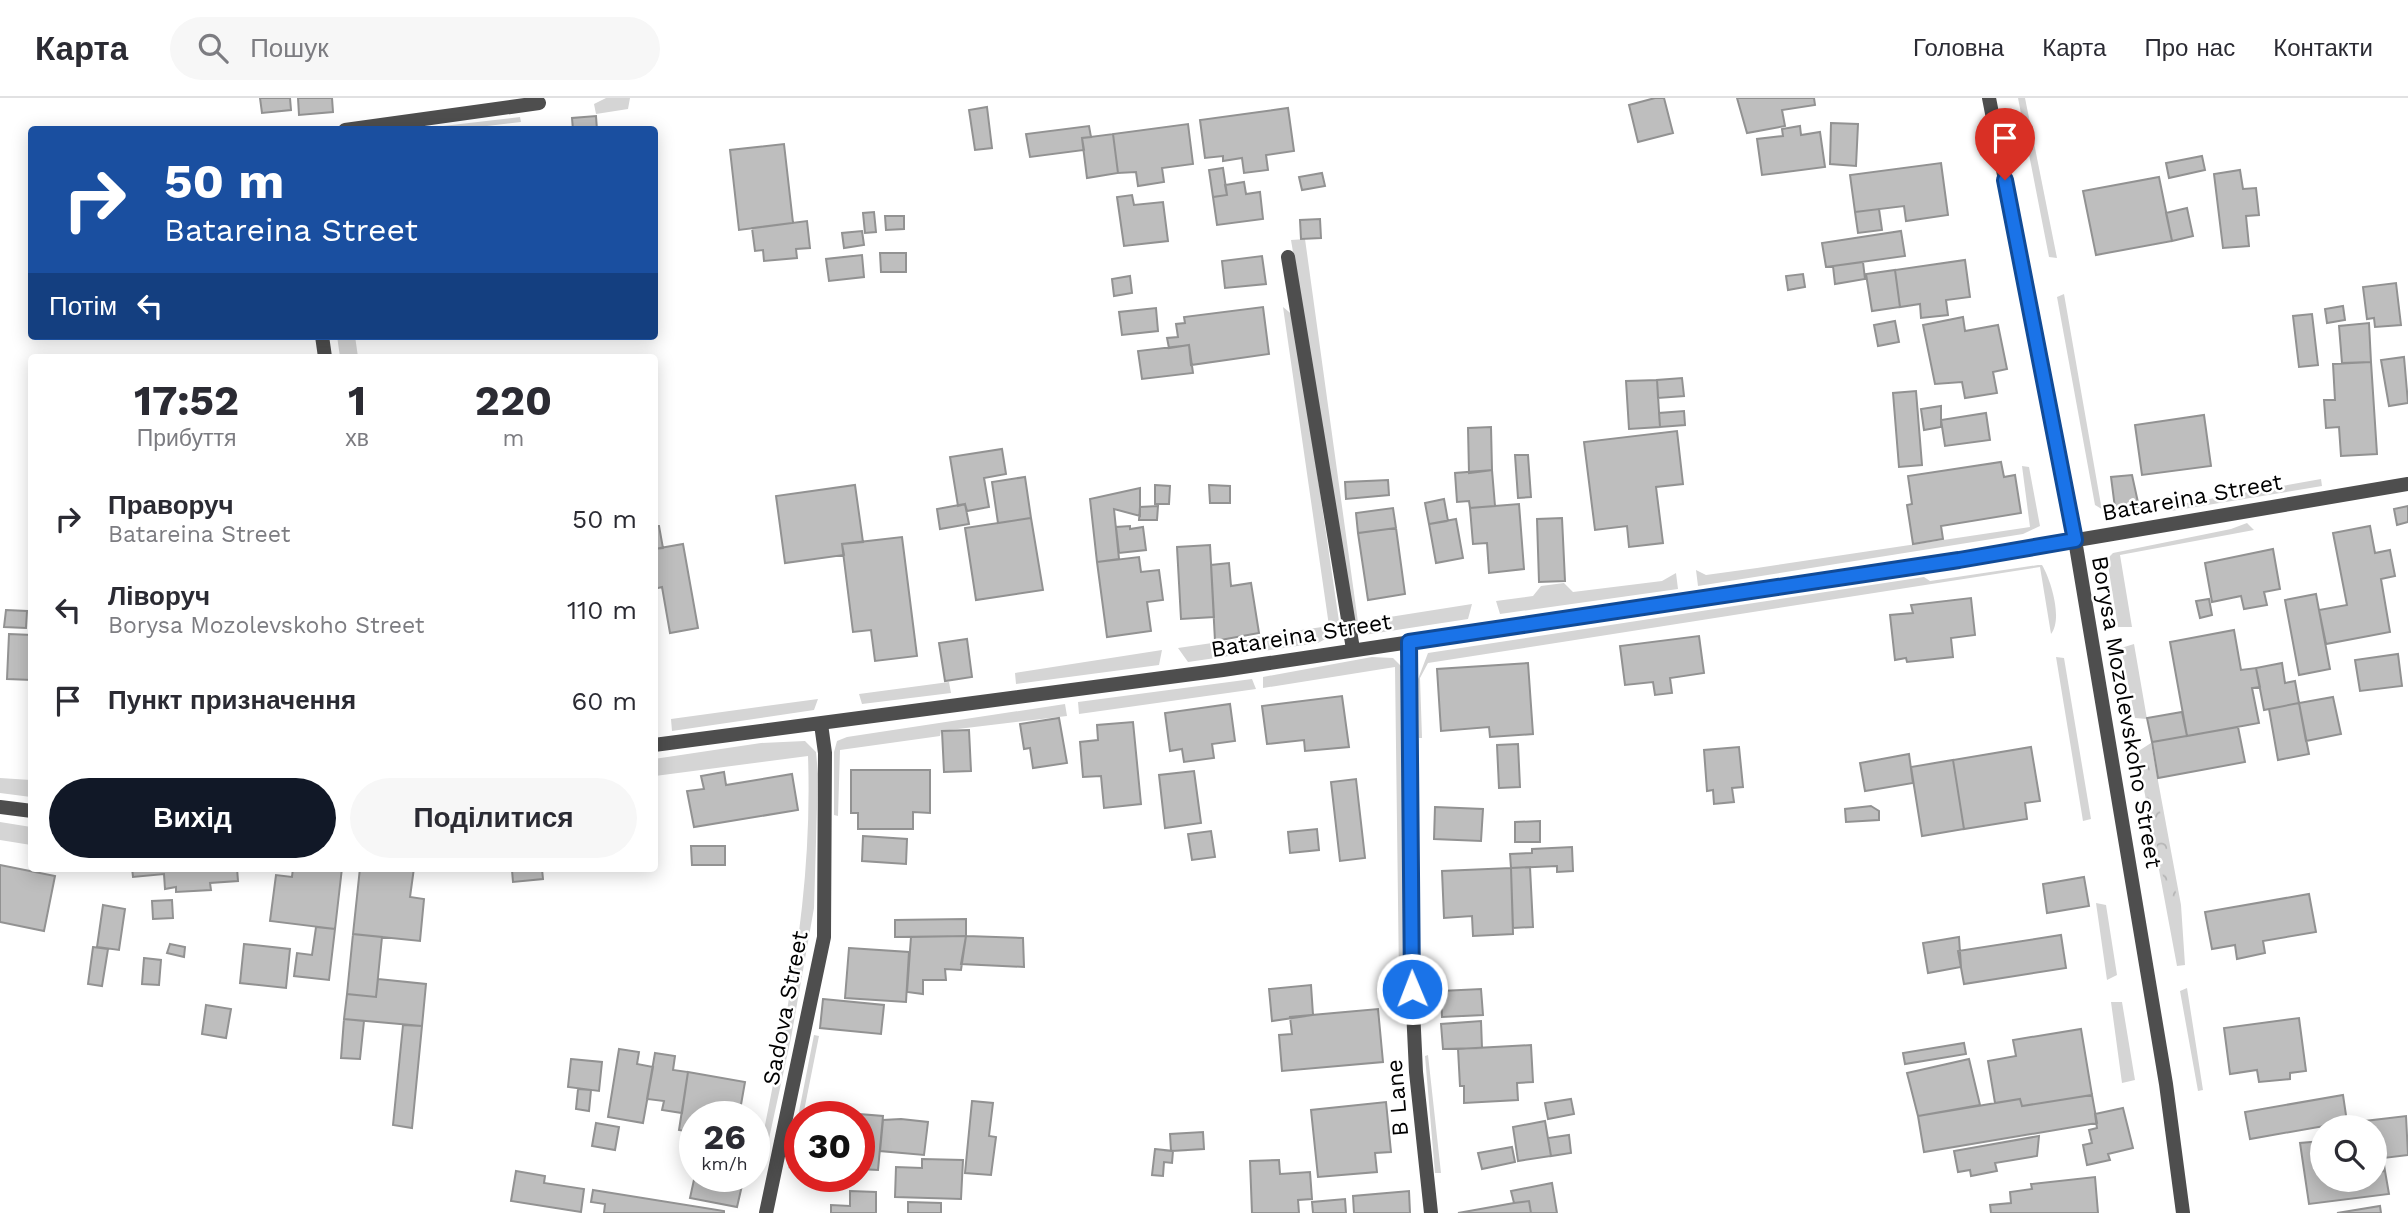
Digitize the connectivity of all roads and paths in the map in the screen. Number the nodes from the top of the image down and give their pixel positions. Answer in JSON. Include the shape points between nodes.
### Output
{"nodes":[{"id":1,"x":1989,"y":98,"type":"edge"},
{"id":2,"x":539,"y":103,"type":"dead end"},
{"id":3,"x":374,"y":126,"type":"edge"},
{"id":4,"x":1288,"y":257,"type":"dead end"},
{"id":5,"x":2408,"y":484,"type":"edge"},
{"id":6,"x":2075,"y":540,"type":"junction"},
{"id":7,"x":1409,"y":642,"type":"junction"},
{"id":8,"x":1353,"y":649,"type":"junction"},
{"id":9,"x":821,"y":724,"type":"junction"},
{"id":10,"x":658,"y":744,"type":"edge"},
{"id":11,"x":0,"y":807,"type":"edge"},
{"id":12,"x":28,"y":810,"type":"edge"},
{"id":13,"x":766,"y":1213,"type":"edge"},
{"id":14,"x":1431,"y":1213,"type":"edge"},
{"id":15,"x":2183,"y":1213,"type":"edge"}],
"edges":[{"from":1,"to":6,"type":"street","name":"Borysa Mozolevskoho Street"},
{"from":2,"to":3,"type":"street"},
{"from":4,"to":8,"type":"street"},
{"from":5,"to":6,"type":"street","name":"Batareina Street"},
{"from":6,"to":7,"type":"street","name":"Batareina Street"},
{"from":6,"to":15,"type":"street","name":"Borysa Mozolevskoho Street","via":[[2166,1084]]},
{"from":7,"to":8,"type":"street","name":"Batareina Street"},
{"from":7,"to":14,"type":"street","name":"B Lane","via":[[1412,989]]},
{"from":8,"to":9,"type":"street","name":"Batareina Street"},
{"from":9,"to":10,"type":"street","name":"Batareina Street"},
{"from":9,"to":13,"type":"street","name":"Sadova Street","via":[[825,753],[824,937]]},
{"from":11,"to":12,"type":"street"}]}
